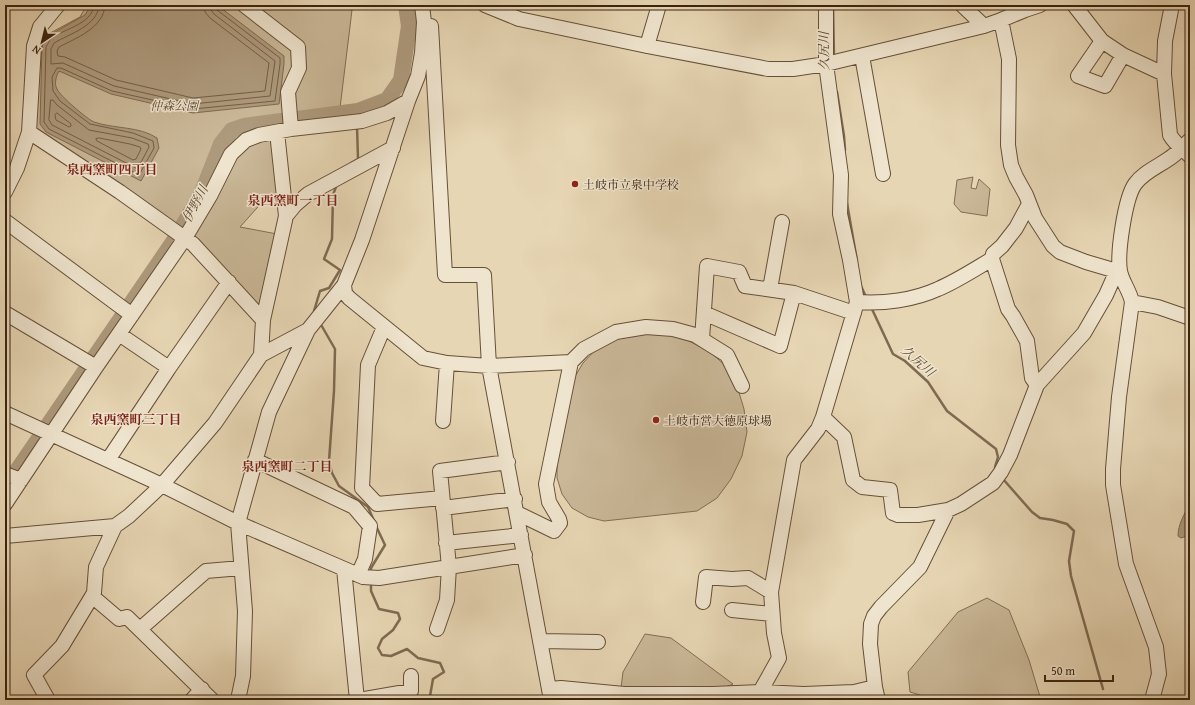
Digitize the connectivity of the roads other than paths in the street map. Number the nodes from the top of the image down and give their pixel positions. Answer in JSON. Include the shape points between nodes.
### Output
{"nodes":[{"id":1,"x":58,"y":5,"type":"edge"},
{"id":2,"x":244,"y":5,"type":"edge"},
{"id":3,"x":422,"y":5,"type":"edge"},
{"id":4,"x":485,"y":5,"type":"edge"},
{"id":5,"x":659,"y":5,"type":"edge"},
{"id":6,"x":826,"y":5,"type":"edge"},
{"id":7,"x":962,"y":5,"type":"edge"},
{"id":8,"x":1040,"y":5,"type":"edge"},
{"id":9,"x":1074,"y":5,"type":"edge"},
{"id":10,"x":1172,"y":5,"type":"edge"},
{"id":11,"x":1001,"y":20,"type":"junction"},
{"id":12,"x":424,"y":22,"type":"junction"},
{"id":13,"x":984,"y":26,"type":"junction"},
{"id":14,"x":1102,"y":41,"type":"junction"},
{"id":15,"x":647,"y":46,"type":"junction"},
{"id":16,"x":1123,"y":55,"type":"junction"},
{"id":17,"x":862,"y":56,"type":"junction"},
{"id":18,"x":832,"y":63,"type":"junction"},
{"id":19,"x":1164,"y":74,"type":"junction"},
{"id":20,"x":408,"y":101,"type":"junction"},
{"id":21,"x":284,"y":131,"type":"junction"},
{"id":22,"x":29,"y":132,"type":"junction"},
{"id":23,"x":393,"y":148,"type":"junction"},
{"id":24,"x":1187,"y":148,"type":"edge"},
{"id":25,"x":883,"y":174,"type":"dead end"},
{"id":26,"x":5,"y":192,"type":"edge"},
{"id":27,"x":1029,"y":204,"type":"junction"},
{"id":28,"x":286,"y":216,"type":"junction"},
{"id":29,"x":5,"y":222,"type":"edge"},
{"id":30,"x":782,"y":222,"type":"dead end"},
{"id":31,"x":185,"y":238,"type":"junction"},
{"id":32,"x":992,"y":259,"type":"junction"},
{"id":33,"x":1120,"y":272,"type":"junction"},
{"id":34,"x":229,"y":282,"type":"junction"},
{"id":35,"x":344,"y":284,"type":"junction"},
{"id":36,"x":770,"y":289,"type":"junction"},
{"id":37,"x":794,"y":292,"type":"junction"},
{"id":38,"x":1132,"y":302,"type":"junction"},
{"id":39,"x":862,"y":305,"type":"junction"},
{"id":40,"x":5,"y":313,"type":"edge"},
{"id":41,"x":704,"y":313,"type":"junction"},
{"id":42,"x":132,"y":315,"type":"junction"},
{"id":43,"x":1190,"y":318,"type":"edge"},
{"id":44,"x":263,"y":320,"type":"junction"},
{"id":45,"x":311,"y":326,"type":"junction"},
{"id":46,"x":384,"y":327,"type":"junction"},
{"id":47,"x":118,"y":334,"type":"junction"},
{"id":48,"x":702,"y":339,"type":"junction"},
{"id":49,"x":261,"y":355,"type":"junction"},
{"id":50,"x":571,"y":362,"type":"junction"},
{"id":51,"x":447,"y":363,"type":"junction"},
{"id":52,"x":489,"y":366,"type":"junction"},
{"id":53,"x":96,"y":367,"type":"junction"},
{"id":54,"x":169,"y":368,"type":"junction"},
{"id":55,"x":1037,"y":385,"type":"junction"},
{"id":56,"x":742,"y":386,"type":"dead end"},
{"id":57,"x":5,"y":413,"type":"edge"},
{"id":58,"x":823,"y":418,"type":"junction"},
{"id":59,"x":444,"y":421,"type":"dead end"},
{"id":60,"x":52,"y":435,"type":"junction"},
{"id":61,"x":108,"y":460,"type":"junction"},
{"id":62,"x":256,"y":460,"type":"junction"},
{"id":63,"x":508,"y":462,"type":"junction"},
{"id":64,"x":5,"y":474,"type":"edge"},
{"id":65,"x":21,"y":480,"type":"junction"},
{"id":66,"x":162,"y":485,"type":"junction"},
{"id":67,"x":515,"y":499,"type":"junction"},
{"id":68,"x":443,"y":503,"type":"junction"},
{"id":69,"x":5,"y":504,"type":"edge"},
{"id":70,"x":948,"y":510,"type":"junction"},
{"id":71,"x":517,"y":513,"type":"junction"},
{"id":72,"x":238,"y":523,"type":"junction"},
{"id":73,"x":115,"y":526,"type":"junction"},
{"id":74,"x":521,"y":535,"type":"junction"},
{"id":75,"x":5,"y":536,"type":"edge"},
{"id":76,"x":446,"y":543,"type":"junction"},
{"id":77,"x":525,"y":555,"type":"junction"},
{"id":78,"x":449,"y":566,"type":"junction"},
{"id":79,"x":241,"y":568,"type":"junction"},
{"id":80,"x":344,"y":569,"type":"junction"},
{"id":81,"x":361,"y":576,"type":"junction"},
{"id":82,"x":771,"y":592,"type":"junction"},
{"id":83,"x":92,"y":596,"type":"junction"},
{"id":84,"x":704,"y":602,"type":"dead end"},
{"id":85,"x":732,"y":610,"type":"dead end"},
{"id":86,"x":772,"y":614,"type":"junction"},
{"id":87,"x":140,"y":629,"type":"junction"},
{"id":88,"x":438,"y":629,"type":"dead end"},
{"id":89,"x":541,"y":640,"type":"junction"},
{"id":90,"x":598,"y":642,"type":"dead end"},
{"id":91,"x":411,"y":676,"type":"dead end"},
{"id":92,"x":202,"y":690,"type":"junction"},
{"id":93,"x":760,"y":692,"type":"junction"},
{"id":94,"x":877,"y":693,"type":"edge"},
{"id":95,"x":551,"y":695,"type":"edge"},
{"id":96,"x":48,"y":700,"type":"edge"},
{"id":97,"x":192,"y":700,"type":"edge"},
{"id":98,"x":212,"y":700,"type":"edge"},
{"id":99,"x":238,"y":700,"type":"edge"},
{"id":100,"x":358,"y":700,"type":"edge"},
{"id":101,"x":1152,"y":700,"type":"edge"}],
"edges":[{"from":1,"to":22,"type":"street","via":[[40,27],[34,46]]},
{"from":2,"to":21,"type":"street","via":[[298,47],[299,68],[288,92],[289,113]]},
{"from":3,"to":12,"type":"street"},
{"from":4,"to":15,"type":"street","via":[[519,18]]},
{"from":5,"to":15,"type":"street"},
{"from":6,"to":18,"type":"street"},
{"from":7,"to":13,"type":"street"},
{"from":8,"to":11,"type":"street"},
{"from":9,"to":14,"type":"street"},
{"from":10,"to":19,"type":"street","via":[[1165,41]]},
{"from":11,"to":13,"type":"street"},
{"from":11,"to":27,"type":"street","via":[[1008,59],[1008,145],[1011,166]]},
{"from":12,"to":20,"type":"street","via":[[418,76]]},
{"from":12,"to":52,"type":"street","via":[[431,26],[445,275],[484,275]]},
{"from":13,"to":17,"type":"street"},
{"from":14,"to":16,"type":"street"},
{"from":14,"to":16,"type":"street","via":[[1078,76],[1105,86]]},
{"from":15,"to":18,"type":"street","via":[[768,69],[793,69]]},
{"from":16,"to":19,"type":"street"},
{"from":17,"to":18,"type":"street"},
{"from":17,"to":25,"type":"street"},
{"from":18,"to":39,"type":"street","via":[[840,175],[840,214]]},
{"from":19,"to":24,"type":"street","via":[[1170,135],[1174,143]]},
{"from":20,"to":21,"type":"street","via":[[387,113],[356,122]]},
{"from":20,"to":23,"type":"street"},
{"from":21,"to":28,"type":"street"},
{"from":21,"to":31,"type":"street","via":[[246,140],[231,154]]},
{"from":22,"to":26,"type":"street","via":[[17,168]]},
{"from":22,"to":31,"type":"street"},
{"from":23,"to":28,"type":"street","via":[[308,194]]},
{"from":23,"to":35,"type":"street","via":[[362,240]]},
{"from":24,"to":33,"type":"street","via":[[1142,176],[1135,184],[1123,227]]},
{"from":27,"to":32,"type":"street","via":[[1016,228],[993,254]]},
{"from":27,"to":33,"type":"street","via":[[1050,242],[1060,252]]},
{"from":28,"to":44,"type":"street"},
{"from":29,"to":42,"type":"street"},
{"from":30,"to":36,"type":"street"},
{"from":31,"to":34,"type":"street"},
{"from":31,"to":42,"type":"street"},
{"from":32,"to":39,"type":"street","via":[[930,293]]},
{"from":32,"to":55,"type":"street","via":[[1008,309],[1027,341],[1032,378]]},
{"from":33,"to":38,"type":"street"},
{"from":33,"to":55,"type":"street","via":[[1114,277],[1084,333]]},
{"from":34,"to":44,"type":"street"},
{"from":34,"to":54,"type":"street"},
{"from":35,"to":45,"type":"street"},
{"from":35,"to":46,"type":"street","via":[[345,293],[349,298]]},
{"from":36,"to":37,"type":"street"},
{"from":36,"to":41,"type":"street","via":[[745,286],[739,272],[707,266]]},
{"from":37,"to":39,"type":"street"},
{"from":37,"to":41,"type":"street","via":[[780,346]]},
{"from":38,"to":43,"type":"street"},
{"from":38,"to":101,"type":"street","via":[[1118,397],[1113,485],[1126,564],[1156,647],[1159,674]]},
{"from":39,"to":58,"type":"street"},
{"from":40,"to":53,"type":"street"},
{"from":41,"to":48,"type":"street"},
{"from":42,"to":47,"type":"street"},
{"from":44,"to":49,"type":"street"},
{"from":45,"to":49,"type":"street"},
{"from":45,"to":62,"type":"street","via":[[269,412]]},
{"from":46,"to":51,"type":"street","via":[[423,358]]},
{"from":46,"to":68,"type":"street","via":[[368,364],[362,488],[377,504]]},
{"from":47,"to":53,"type":"street"},
{"from":47,"to":54,"type":"street"},
{"from":48,"to":50,"type":"street","via":[[673,329],[646,327],[616,332],[584,349]]},
{"from":48,"to":56,"type":"street","via":[[727,355]]},
{"from":49,"to":66,"type":"street","via":[[215,423]]},
{"from":50,"to":52,"type":"street"},
{"from":50,"to":71,"type":"street","via":[[546,484],[549,502],[560,523],[554,531]]},
{"from":51,"to":52,"type":"street"},
{"from":51,"to":59,"type":"street"},
{"from":52,"to":63,"type":"street"},
{"from":53,"to":60,"type":"street"},
{"from":54,"to":61,"type":"street"},
{"from":55,"to":70,"type":"street","via":[[1010,454],[997,478]]},
{"from":57,"to":60,"type":"street"},
{"from":58,"to":70,"type":"street","via":[[844,437],[853,480],[862,487],[890,490],[894,514],[918,515]]},
{"from":58,"to":82,"type":"street","via":[[818,429],[794,460]]},
{"from":60,"to":61,"type":"street"},
{"from":60,"to":65,"type":"street"},
{"from":61,"to":66,"type":"street"},
{"from":62,"to":72,"type":"street"},
{"from":62,"to":81,"type":"street","via":[[354,507],[370,526]]},
{"from":63,"to":67,"type":"street"},
{"from":63,"to":68,"type":"street","via":[[440,471]]},
{"from":64,"to":65,"type":"street"},
{"from":65,"to":69,"type":"street"},
{"from":66,"to":72,"type":"street"},
{"from":66,"to":73,"type":"street"},
{"from":67,"to":68,"type":"street"},
{"from":67,"to":71,"type":"street"},
{"from":68,"to":76,"type":"street"},
{"from":70,"to":94,"type":"street","via":[[920,567],[874,616],[870,644]]},
{"from":71,"to":74,"type":"street"},
{"from":72,"to":79,"type":"street"},
{"from":72,"to":80,"type":"street"},
{"from":73,"to":75,"type":"street"},
{"from":73,"to":83,"type":"street","via":[[96,567]]},
{"from":74,"to":76,"type":"street"},
{"from":74,"to":77,"type":"street"},
{"from":76,"to":78,"type":"street"},
{"from":77,"to":78,"type":"street"},
{"from":77,"to":89,"type":"street"},
{"from":78,"to":81,"type":"street","via":[[378,578]]},
{"from":78,"to":88,"type":"street","via":[[447,600]]},
{"from":79,"to":87,"type":"street","via":[[206,571]]},
{"from":79,"to":99,"type":"street","via":[[245,611],[243,676]]},
{"from":80,"to":81,"type":"street"},
{"from":80,"to":100,"type":"street"},
{"from":82,"to":84,"type":"street","via":[[748,578],[706,577]]},
{"from":82,"to":86,"type":"street"},
{"from":83,"to":87,"type":"street","via":[[119,619],[127,616]]},
{"from":83,"to":96,"type":"street","via":[[62,646],[34,675]]},
{"from":85,"to":86,"type":"street"},
{"from":86,"to":93,"type":"street","via":[[779,658]]},
{"from":87,"to":92,"type":"street"},
{"from":89,"to":90,"type":"street"},
{"from":89,"to":95,"type":"street"},
{"from":91,"to":100,"type":"street","via":[[411,691]]},
{"from":92,"to":97,"type":"street"},
{"from":92,"to":98,"type":"street"},
{"from":93,"to":94,"type":"street"},
{"from":93,"to":95,"type":"street","via":[[624,694],[561,688]]}]}
